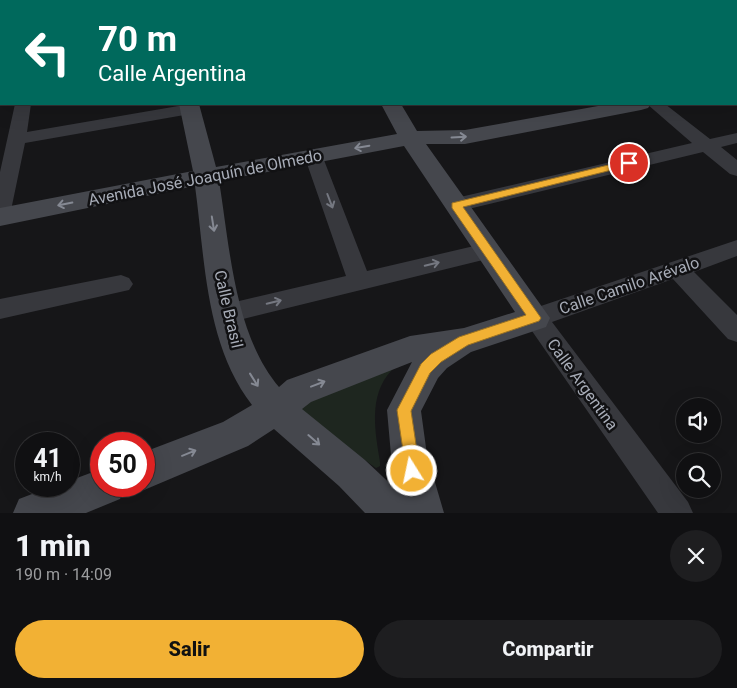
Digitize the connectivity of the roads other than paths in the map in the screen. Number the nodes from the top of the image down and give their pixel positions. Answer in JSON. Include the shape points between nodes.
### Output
{"nodes":[{"id":1,"x":23,"y":105,"type":"edge"},
{"id":2,"x":392,"y":105,"type":"edge"},
{"id":3,"x":541,"y":105,"type":"edge"},
{"id":4,"x":636,"y":105,"type":"edge"},
{"id":5,"x":656,"y":105,"type":"edge"},
{"id":6,"x":190,"y":106,"type":"edge"},
{"id":7,"x":410,"y":138,"type":"junction"},
{"id":8,"x":737,"y":138,"type":"edge"},
{"id":9,"x":17,"y":139,"type":"junction"},
{"id":10,"x":705,"y":145,"type":"junction"},
{"id":11,"x":313,"y":155,"type":"junction"},
{"id":12,"x":737,"y":170,"type":"edge"},
{"id":13,"x":206,"y":176,"type":"junction"},
{"id":14,"x":456,"y":205,"type":"junction"},
{"id":15,"x":0,"y":216,"type":"edge"},
{"id":16,"x":737,"y":248,"type":"edge"},
{"id":17,"x":487,"y":251,"type":"junction"},
{"id":18,"x":678,"y":269,"type":"junction"},
{"id":19,"x":360,"y":282,"type":"junction"},
{"id":20,"x":121,"y":284,"type":"dead end"},
{"id":21,"x":0,"y":309,"type":"edge"},
{"id":22,"x":227,"y":313,"type":"junction"},
{"id":23,"x":535,"y":318,"type":"junction"},
{"id":24,"x":737,"y":332,"type":"edge"},
{"id":25,"x":464,"y":341,"type":"junction"},
{"id":26,"x":276,"y":409,"type":"junction"},
{"id":27,"x":155,"y":467,"type":"edge"},
{"id":28,"x":90,"y":492,"type":"edge"},
{"id":29,"x":33,"y":513,"type":"edge"},
{"id":30,"x":394,"y":513,"type":"edge"},
{"id":31,"x":424,"y":513,"type":"edge"},
{"id":32,"x":676,"y":513,"type":"edge"}],
"edges":[{"from":1,"to":9,"type":"street"},
{"from":2,"to":7,"type":"main road","name":"Calle Argentina"},
{"from":3,"to":7,"type":"main road","name":"Avenida José Joaquín de Olmedo","via":[[450,122]]},
{"from":7,"to":4,"type":"main road","name":"Avenida José Joaquín de Olmedo","one_way":true,"via":[[465,137]]},
{"from":5,"to":10,"type":"street"},
{"from":6,"to":9,"type":"street"},
{"from":6,"to":13,"type":"main road","name":"Calle Brasil"},
{"from":7,"to":11,"type":"main road","name":"Avenida José Joaquín de Olmedo","one_way":true},
{"from":7,"to":14,"type":"main road","name":"Calle Argentina"},
{"from":8,"to":10,"type":"street"},
{"from":9,"to":15,"type":"street"},
{"from":10,"to":12,"type":"street"},
{"from":10,"to":14,"type":"street"},
{"from":11,"to":13,"type":"main road","name":"Avenida José Joaquín de Olmedo"},
{"from":11,"to":19,"type":"street","one_way":true},
{"from":13,"to":15,"type":"main road","name":"Avenida José Joaquín de Olmedo","one_way":true},
{"from":13,"to":22,"type":"main road","name":"Calle Brasil","one_way":true},
{"from":14,"to":17,"type":"main road","name":"Calle Argentina"},
{"from":16,"to":18,"type":"street","name":"Calle Camilo Arévalo"},
{"from":19,"to":17,"type":"street","one_way":true},
{"from":17,"to":23,"type":"main road","name":"Calle Argentina"},
{"from":18,"to":23,"type":"street","name":"Calle Camilo Arévalo"},
{"from":18,"to":24,"type":"street"},
{"from":22,"to":19,"type":"street","one_way":true},
{"from":20,"to":21,"type":"street"},
{"from":22,"to":26,"type":"main road","name":"Calle Brasil","one_way":true,"via":[[238,353],[255,383]]},
{"from":23,"to":25,"type":"main road","name":"Calle Camilo Arévalo"},
{"from":23,"to":32,"type":"street","name":"Calle Argentina"},
{"from":26,"to":25,"type":"main road","name":"Calle Camilo Arévalo","one_way":true,"via":[[299,392],[410,349]]},
{"from":25,"to":31,"type":"main road","name":"Calle Camilo Arévalo","via":[[426,368],[404,410],[409,455]]},
{"from":27,"to":26,"type":"main road","name":"Calle Camilo Arévalo","one_way":true,"via":[[235,434]]},
{"from":26,"to":30,"type":"main road","name":"Calle Brasil","one_way":true},
{"from":28,"to":29,"type":"main road"}]}
